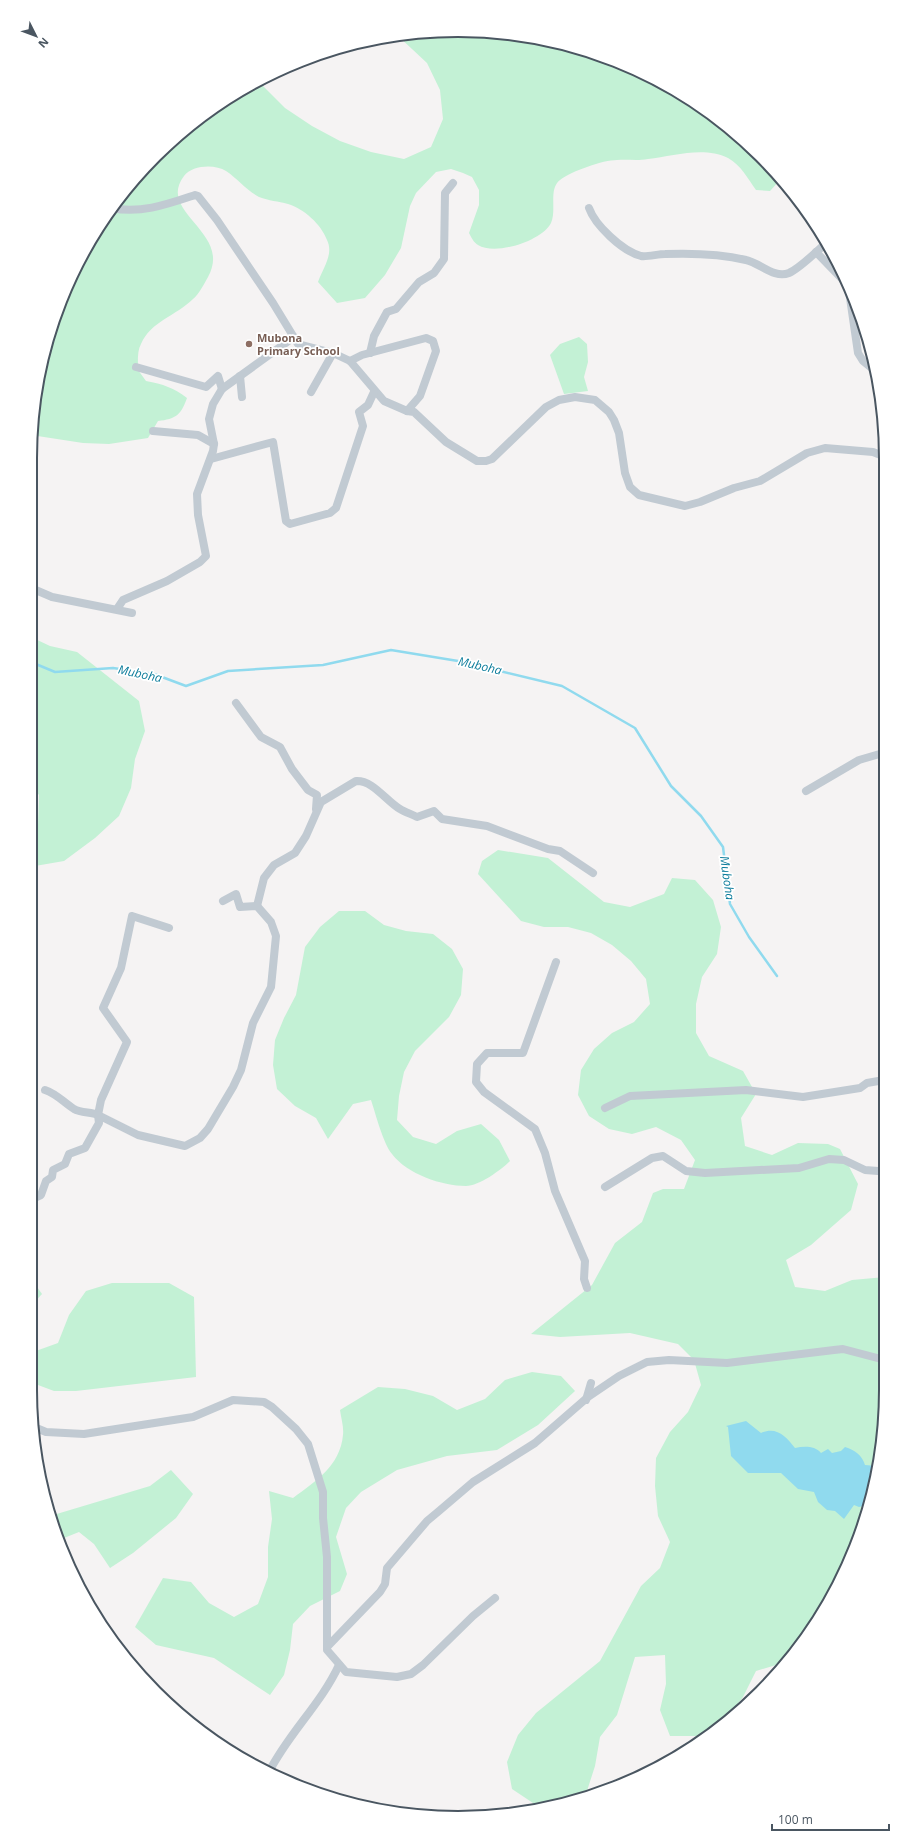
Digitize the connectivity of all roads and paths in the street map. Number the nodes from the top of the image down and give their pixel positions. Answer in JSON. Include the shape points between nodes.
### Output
{"nodes":[{"id":1,"x":453,"y":183,"type":"dead end"},
{"id":2,"x":590,"y":208,"type":"dead end"},
{"id":3,"x":119,"y":209,"type":"edge"},
{"id":4,"x":822,"y":246,"type":"edge"},
{"id":5,"x":816,"y":252,"type":"junction"},
{"id":6,"x":837,"y":273,"type":"edge"},
{"id":7,"x":852,"y":309,"type":"edge"},
{"id":8,"x":294,"y":337,"type":"junction"},
{"id":9,"x":333,"y":353,"type":"junction"},
{"id":10,"x":370,"y":353,"type":"junction"},
{"id":11,"x":350,"y":361,"type":"junction"},
{"id":12,"x":869,"y":366,"type":"edge"},
{"id":13,"x":136,"y":367,"type":"dead end"},
{"id":14,"x":240,"y":376,"type":"junction"},
{"id":15,"x":222,"y":389,"type":"junction"},
{"id":16,"x":311,"y":392,"type":"dead end"},
{"id":17,"x":374,"y":392,"type":"junction"},
{"id":18,"x":242,"y":397,"type":"dead end"},
{"id":19,"x":407,"y":411,"type":"junction"},
{"id":20,"x":153,"y":430,"type":"dead end"},
{"id":21,"x":214,"y":444,"type":"junction"},
{"id":22,"x":879,"y":455,"type":"edge"},
{"id":23,"x":211,"y":459,"type":"junction"},
{"id":24,"x":37,"y":591,"type":"edge"},
{"id":25,"x":117,"y":609,"type":"junction"},
{"id":26,"x":132,"y":613,"type":"dead end"},
{"id":27,"x":236,"y":703,"type":"dead end"},
{"id":28,"x":879,"y":754,"type":"edge"},
{"id":29,"x":806,"y":791,"type":"dead end"},
{"id":30,"x":316,"y":816,"type":"junction"},
{"id":31,"x":593,"y":873,"type":"dead end"},
{"id":32,"x":223,"y":901,"type":"dead end"},
{"id":33,"x":257,"y":906,"type":"junction"},
{"id":34,"x":169,"y":928,"type":"dead end"},
{"id":35,"x":556,"y":962,"type":"dead end"},
{"id":36,"x":879,"y":1081,"type":"edge"},
{"id":37,"x":45,"y":1090,"type":"dead end"},
{"id":38,"x":606,"y":1108,"type":"dead end"},
{"id":39,"x":98,"y":1115,"type":"junction"},
{"id":40,"x":879,"y":1170,"type":"edge"},
{"id":41,"x":605,"y":1188,"type":"dead end"},
{"id":42,"x":37,"y":1197,"type":"edge"},
{"id":43,"x":587,"y":1288,"type":"dead end"},
{"id":44,"x":879,"y":1358,"type":"edge"},
{"id":45,"x":591,"y":1382,"type":"dead end"},
{"id":46,"x":586,"y":1400,"type":"junction"},
{"id":47,"x":39,"y":1429,"type":"edge"},
{"id":48,"x":495,"y":1598,"type":"dead end"},
{"id":49,"x":328,"y":1646,"type":"junction"},
{"id":50,"x":339,"y":1665,"type":"junction"},
{"id":51,"x":271,"y":1768,"type":"edge"}],
"edges":[{"from":1,"to":10,"type":"street","via":[[445,193],[444,259],[434,273],[419,282],[396,309],[387,312],[374,336]]},
{"from":2,"to":5,"type":"street","via":[[593,218],[611,239],[642,256],[719,256],[748,260],[768,271],[780,274],[789,273]]},
{"from":3,"to":8,"type":"street","via":[[163,206],[194,195],[198,196],[214,215]]},
{"from":4,"to":5,"type":"street"},
{"from":5,"to":6,"type":"street"},
{"from":7,"to":12,"type":"street","via":[[858,353]]},
{"from":8,"to":9,"type":"street","via":[[301,345]]},
{"from":8,"to":14,"type":"street"},
{"from":9,"to":11,"type":"street"},
{"from":9,"to":16,"type":"street"},
{"from":10,"to":11,"type":"street"},
{"from":10,"to":19,"type":"street","via":[[426,338],[435,343],[436,351],[420,396]]},
{"from":11,"to":17,"type":"street"},
{"from":13,"to":15,"type":"street","via":[[206,387],[218,376]]},
{"from":14,"to":15,"type":"street"},
{"from":14,"to":18,"type":"street"},
{"from":15,"to":21,"type":"street","via":[[213,404],[209,419]]},
{"from":17,"to":19,"type":"street","via":[[384,401]]},
{"from":17,"to":23,"type":"street","via":[[368,405],[359,412],[364,426],[336,508],[330,513],[290,524],[286,521],[273,442]]},
{"from":19,"to":22,"type":"street","via":[[414,412],[446,442],[482,462],[492,458],[537,415],[559,400],[575,397],[595,400],[614,420],[630,487],[639,495],[685,506],[760,481],[807,454],[825,448]]},
{"from":20,"to":21,"type":"street","via":[[198,435]]},
{"from":21,"to":23,"type":"street"},
{"from":23,"to":25,"type":"street","via":[[197,494],[198,515],[206,556],[167,581],[123,600]]},
{"from":24,"to":25,"type":"street","via":[[52,597]]},
{"from":25,"to":26,"type":"street"},
{"from":27,"to":30,"type":"street","via":[[261,737],[280,747],[308,790],[317,794]]},
{"from":28,"to":29,"type":"street","via":[[859,760]]},
{"from":30,"to":31,"type":"street","via":[[321,802],[362,780],[399,808],[417,816],[434,812],[442,819],[487,826],[560,851]]},
{"from":30,"to":33,"type":"street","via":[[295,853],[274,865],[264,878]]},
{"from":32,"to":33,"type":"street","via":[[236,894],[240,907]]},
{"from":33,"to":39,"type":"street","via":[[271,922],[276,936],[270,986],[253,1023],[241,1070],[208,1129],[200,1138],[185,1146],[138,1135]]},
{"from":34,"to":39,"type":"street","via":[[132,916],[121,968],[102,1008],[127,1042],[101,1100]]},
{"from":35,"to":43,"type":"street","via":[[523,1053],[487,1053],[477,1064],[476,1082],[484,1092],[535,1129],[545,1153],[555,1191],[585,1261],[584,1279]]},
{"from":36,"to":38,"type":"street","via":[[867,1083],[860,1088],[803,1097],[746,1090],[630,1096]]},
{"from":37,"to":39,"type":"street","via":[[54,1093],[75,1110]]},
{"from":39,"to":42,"type":"street","via":[[99,1123],[85,1148],[69,1154],[65,1164],[54,1170],[52,1177],[46,1181],[41,1195]]},
{"from":40,"to":41,"type":"street","via":[[866,1170],[844,1160],[829,1159],[799,1168],[705,1173],[686,1171],[663,1156],[652,1158]]},
{"from":44,"to":46,"type":"street","via":[[843,1349],[727,1363],[669,1360],[647,1362],[620,1376]]},
{"from":45,"to":46,"type":"street"},
{"from":46,"to":49,"type":"street","via":[[535,1443],[473,1482],[427,1521],[387,1568],[385,1584],[380,1592]]},
{"from":47,"to":49,"type":"street","via":[[46,1432],[84,1434],[193,1417],[233,1400],[264,1402],[272,1407],[308,1444],[323,1492]]},
{"from":48,"to":50,"type":"street","via":[[411,1674],[397,1677],[374,1676],[346,1672]]},
{"from":49,"to":50,"type":"street","via":[[327,1650]]},
{"from":50,"to":51,"type":"street","via":[[333,1679],[309,1715],[278,1753]]}]}
